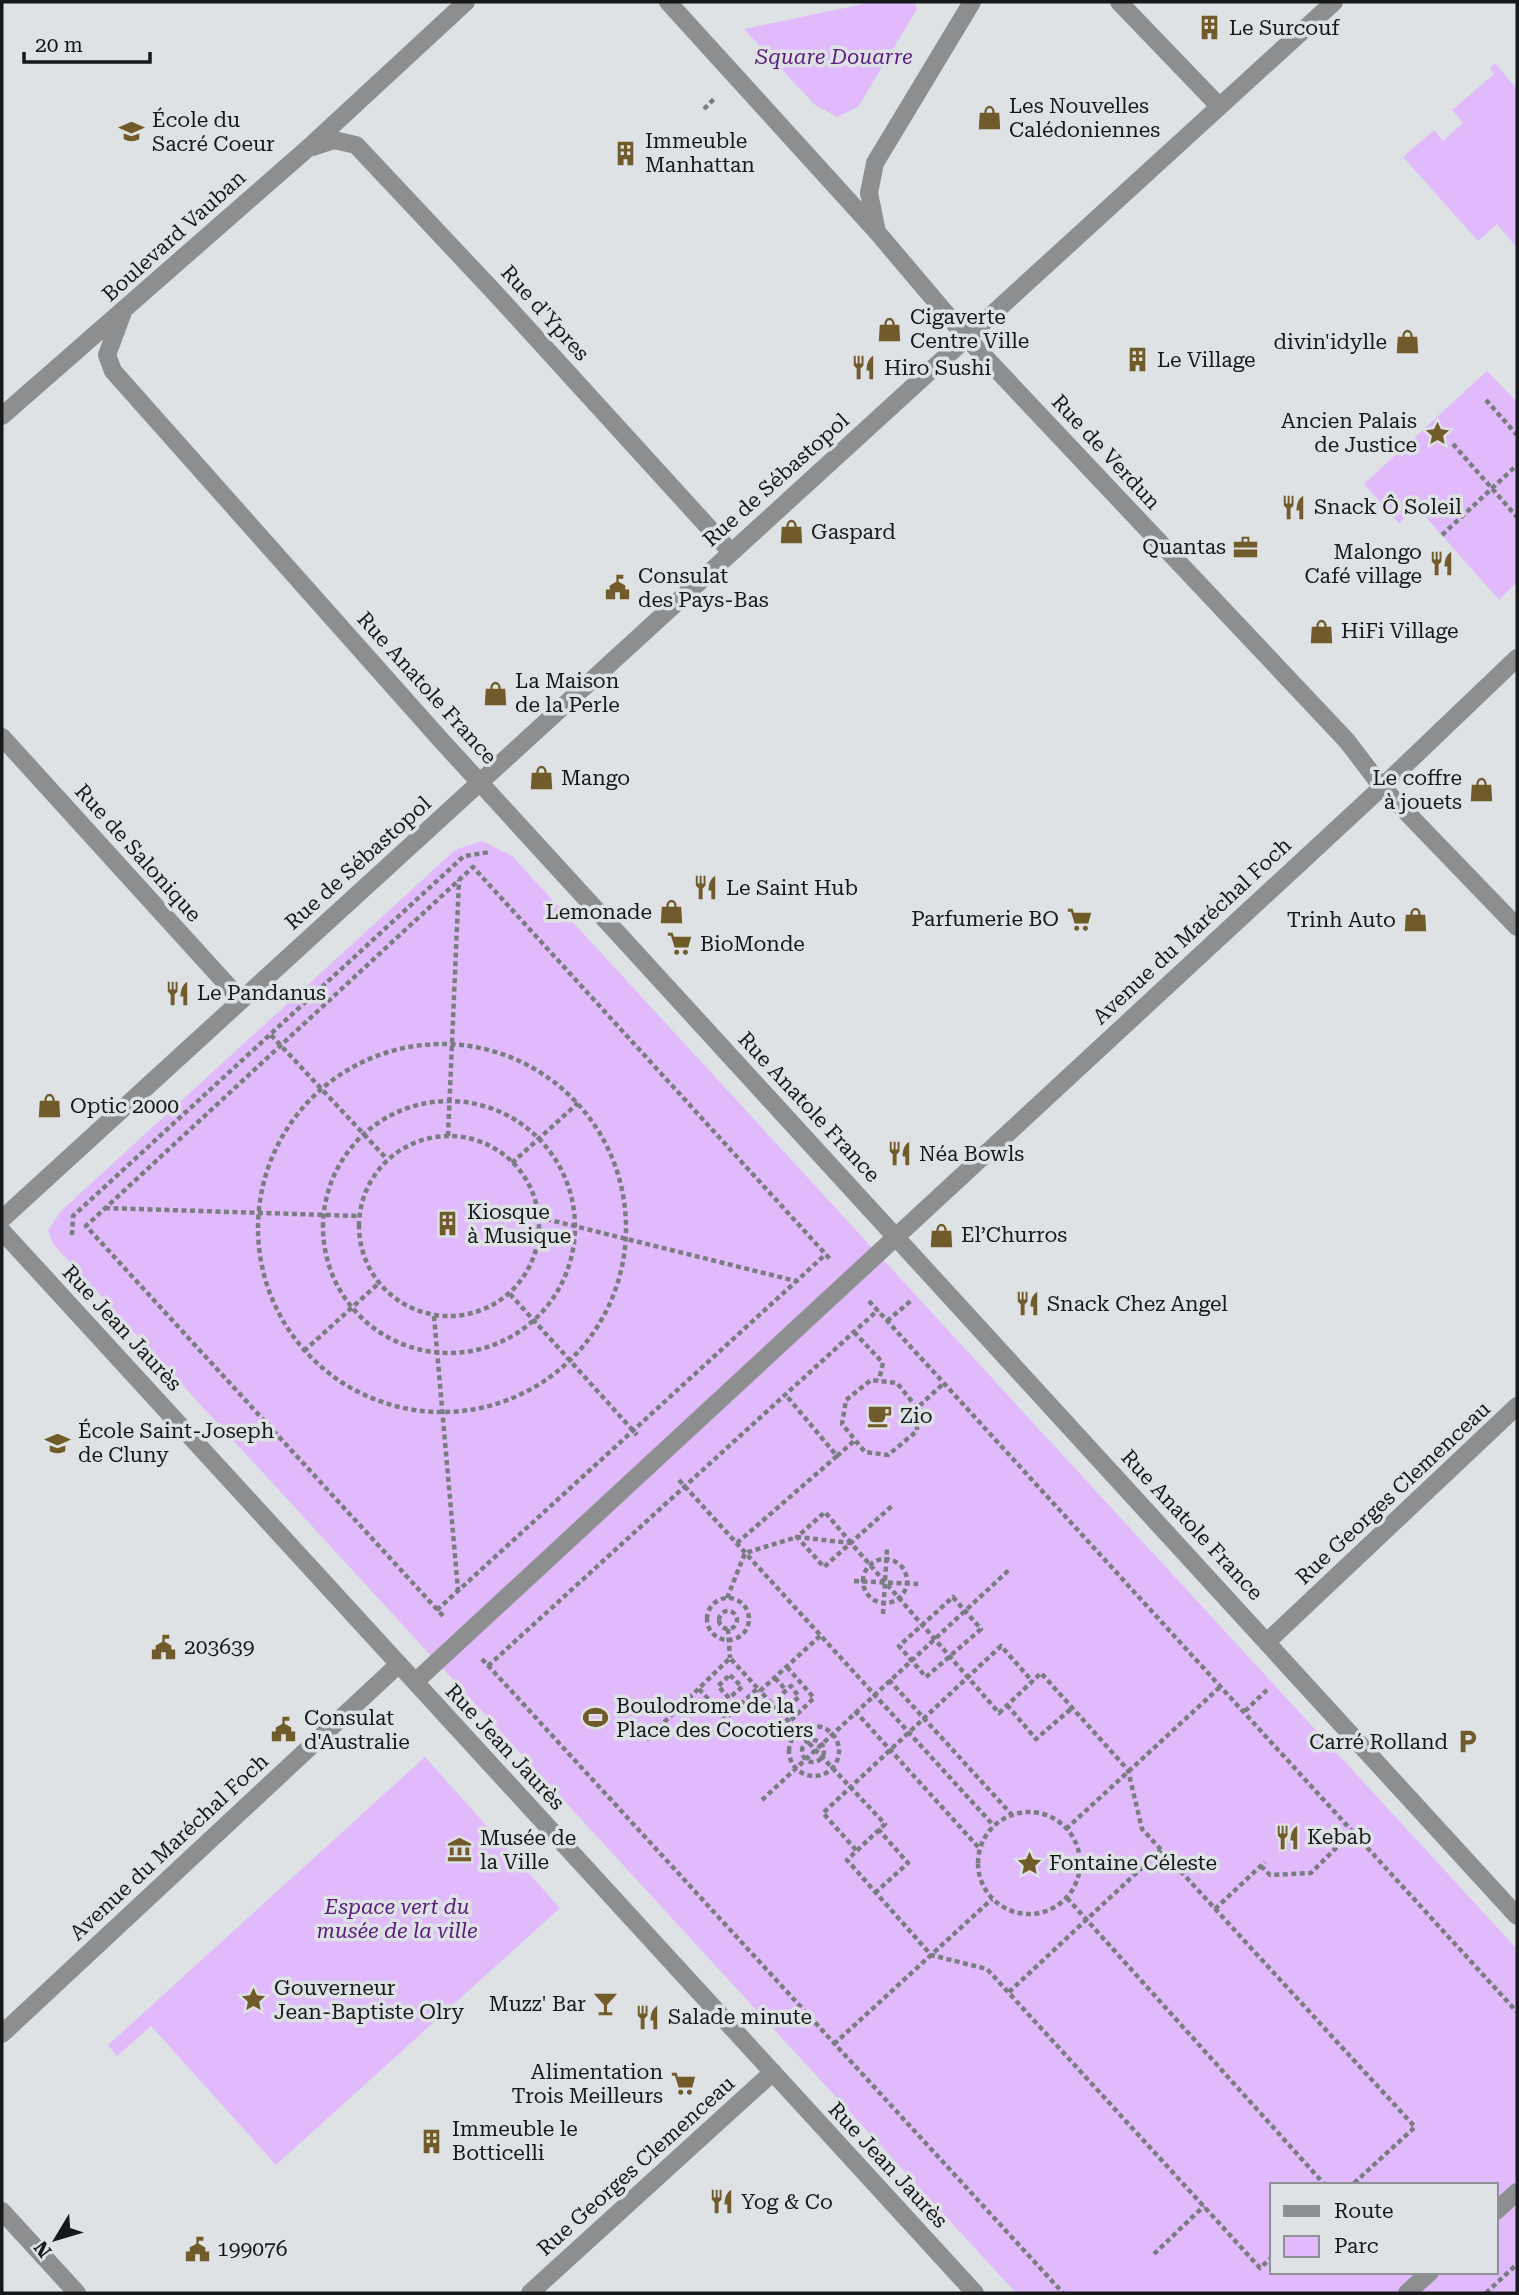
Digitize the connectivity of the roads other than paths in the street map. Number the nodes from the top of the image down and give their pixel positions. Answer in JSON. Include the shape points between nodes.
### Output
{"nodes":[{"id":1,"x":466,"y":2,"type":"edge"},
{"id":2,"x":668,"y":2,"type":"edge"},
{"id":3,"x":1119,"y":2,"type":"edge"},
{"id":4,"x":1334,"y":2,"type":"edge"},
{"id":5,"x":969,"y":4,"type":"edge"},
{"id":6,"x":1219,"y":106,"type":"junction"},
{"id":7,"x":307,"y":149,"type":"junction"},
{"id":8,"x":877,"y":232,"type":"junction"},
{"id":9,"x":123,"y":312,"type":"junction"},
{"id":10,"x":966,"y":337,"type":"junction"},
{"id":11,"x":2,"y":415,"type":"edge"},
{"id":12,"x":731,"y":552,"type":"junction"},
{"id":13,"x":1517,"y":658,"type":"edge"},
{"id":14,"x":2,"y":737,"type":"edge"},
{"id":15,"x":480,"y":782,"type":"junction"},
{"id":16,"x":1382,"y":787,"type":"junction"},
{"id":17,"x":1517,"y":927,"type":"edge"},
{"id":18,"x":241,"y":1000,"type":"junction"},
{"id":19,"x":2,"y":1219,"type":"edge"},
{"id":20,"x":2,"y":1231,"type":"edge"},
{"id":21,"x":898,"y":1237,"type":"junction"},
{"id":22,"x":1517,"y":1406,"type":"edge"},
{"id":23,"x":1268,"y":1641,"type":"junction"},
{"id":24,"x":398,"y":1664,"type":"junction"},
{"id":25,"x":415,"y":1682,"type":"junction"},
{"id":26,"x":1517,"y":1916,"type":"edge"},
{"id":27,"x":2,"y":2034,"type":"edge"},
{"id":28,"x":773,"y":2072,"type":"junction"},
{"id":29,"x":1517,"y":2192,"type":"edge"},
{"id":30,"x":1498,"y":2209,"type":"edge"},
{"id":31,"x":2,"y":2211,"type":"edge"},
{"id":32,"x":1428,"y":2274,"type":"edge"},
{"id":33,"x":77,"y":2293,"type":"edge"},
{"id":34,"x":530,"y":2293,"type":"edge"},
{"id":35,"x":975,"y":2293,"type":"edge"},
{"id":36,"x":1407,"y":2293,"type":"edge"}],
"edges":[{"from":1,"to":7,"type":"street","name":"Boulevard Vauban"},
{"from":2,"to":8,"type":"street","name":"Rue de Verdun"},
{"from":3,"to":6,"type":"street"},
{"from":4,"to":6,"type":"street","name":"Rue de Sébastopol"},
{"from":5,"to":8,"type":"street","via":[[875,163],[869,192]]},
{"from":6,"to":10,"type":"street","name":"Rue de Sébastopol"},
{"from":7,"to":9,"type":"street","name":"Boulevard Vauban"},
{"from":7,"to":12,"type":"street","name":"Rue d'Ypres","via":[[334,140],[356,145]]},
{"from":8,"to":10,"type":"street","name":"Rue de Verdun"},
{"from":9,"to":11,"type":"street","name":"Boulevard Vauban"},
{"from":9,"to":15,"type":"street","name":"Rue Anatole France","via":[[107,355],[113,371]]},
{"from":10,"to":12,"type":"street","name":"Rue de Sébastopol"},
{"from":10,"to":16,"type":"street","name":"Rue de Verdun","via":[[1347,741]]},
{"from":12,"to":15,"type":"street","name":"Rue de Sébastopol"},
{"from":13,"to":16,"type":"street","name":"Avenue du Maréchal Foch"},
{"from":14,"to":18,"type":"street","name":"Rue de Salonique"},
{"from":15,"to":18,"type":"street","name":"Rue de Sébastopol"},
{"from":15,"to":21,"type":"street","name":"Rue Anatole France"},
{"from":16,"to":17,"type":"street","name":"Rue de Verdun"},
{"from":16,"to":21,"type":"street","name":"Avenue du Maréchal Foch","via":[[952,1182]]},
{"from":18,"to":19,"type":"street","name":"Rue de Sébastopol"},
{"from":20,"to":24,"type":"street","name":"Rue Jean Jaurès"},
{"from":21,"to":23,"type":"street","name":"Rue Anatole France"},
{"from":21,"to":25,"type":"street","name":"Avenue du Maréchal Foch"},
{"from":22,"to":23,"type":"street","name":"Rue Georges Clemenceau"},
{"from":23,"to":26,"type":"street","name":"Rue Anatole France"},
{"from":24,"to":25,"type":"street","name":"Rue Jean Jaurès"},
{"from":24,"to":27,"type":"street","name":"Avenue du Maréchal Foch"},
{"from":25,"to":28,"type":"street","name":"Rue Jean Jaurès"},
{"from":28,"to":34,"type":"street","name":"Rue Georges Clemenceau"},
{"from":28,"to":35,"type":"street","name":"Rue Jean Jaurès"},
{"from":29,"to":30,"type":"street"},
{"from":31,"to":33,"type":"street"},
{"from":32,"to":36,"type":"street"}]}
